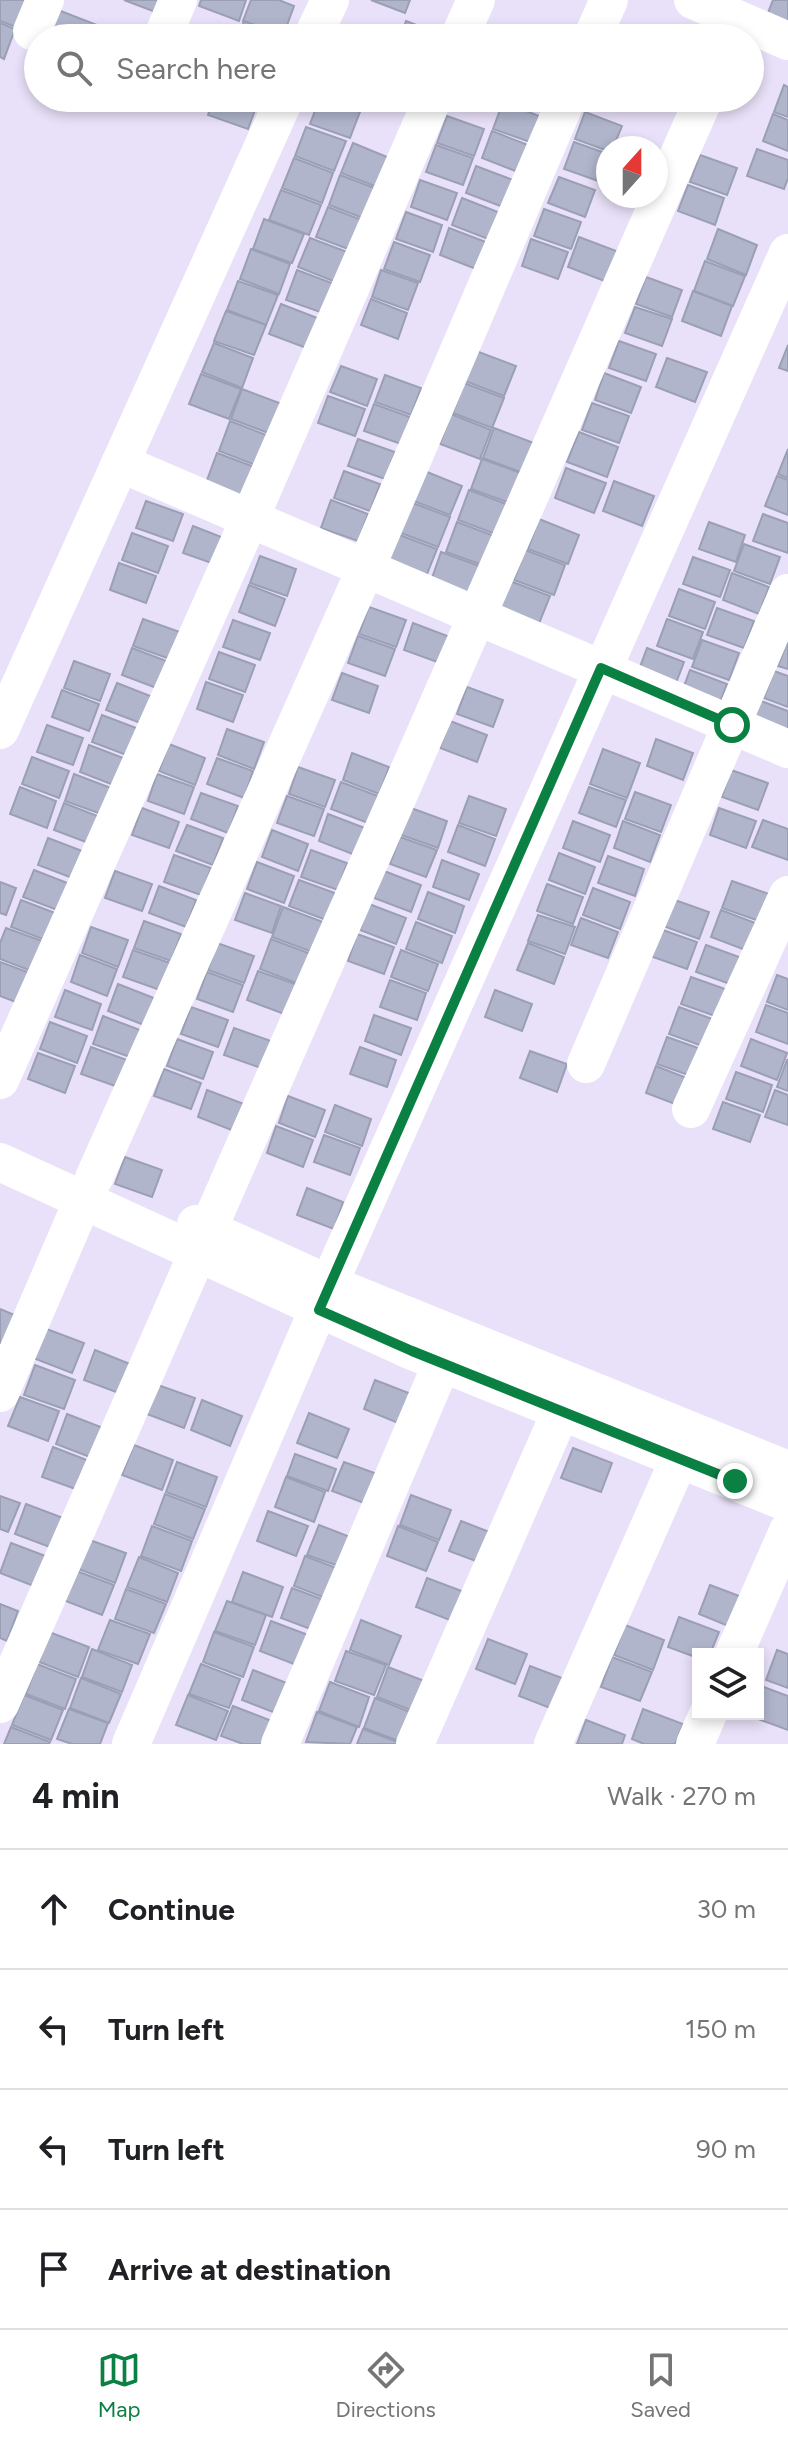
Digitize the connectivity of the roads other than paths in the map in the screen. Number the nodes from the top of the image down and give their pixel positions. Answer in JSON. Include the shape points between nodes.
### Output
{"nodes":[{"id":1,"x":178,"y":0,"type":"edge"},
{"id":2,"x":330,"y":0,"type":"edge"},
{"id":3,"x":476,"y":0,"type":"edge"},
{"id":4,"x":609,"y":0,"type":"edge"},
{"id":5,"x":693,"y":0,"type":"edge"},
{"id":6,"x":739,"y":19,"type":"edge"},
{"id":7,"x":168,"y":24,"type":"edge"},
{"id":8,"x":319,"y":24,"type":"edge"},
{"id":9,"x":465,"y":24,"type":"edge"},
{"id":10,"x":598,"y":24,"type":"edge"},
{"id":11,"x":764,"y":30,"type":"edge"},
{"id":12,"x":788,"y":41,"type":"edge"},
{"id":13,"x":279,"y":112,"type":"edge"},
{"id":14,"x":427,"y":112,"type":"edge"},
{"id":15,"x":561,"y":112,"type":"edge"},
{"id":16,"x":698,"y":112,"type":"edge"},
{"id":17,"x":788,"y":253,"type":"edge"},
{"id":18,"x":120,"y":463,"type":"junction"},
{"id":19,"x":250,"y":518,"type":"junction"},
{"id":20,"x":366,"y":568,"type":"junction"},
{"id":21,"x":788,"y":593,"type":"edge"},
{"id":22,"x":477,"y":616,"type":"junction"},
{"id":23,"x":601,"y":668,"type":"junction"},
{"id":24,"x":732,"y":725,"type":"junction"},
{"id":25,"x":0,"y":730,"type":"edge"},
{"id":26,"x":788,"y":749,"type":"edge"},
{"id":27,"x":788,"y":895,"type":"edge"},
{"id":28,"x":586,"y":1064,"type":"dead end"},
{"id":29,"x":0,"y":1080,"type":"edge"},
{"id":30,"x":691,"y":1109,"type":"dead end"},
{"id":31,"x":0,"y":1135,"type":"edge"},
{"id":32,"x":0,"y":1162,"type":"edge"},
{"id":33,"x":88,"y":1189,"type":"junction"},
{"id":34,"x":204,"y":1242,"type":"junction"},
{"id":35,"x":324,"y":1297,"type":"junction"},
{"id":36,"x":442,"y":1363,"type":"junction"},
{"id":37,"x":0,"y":1393,"type":"edge"},
{"id":38,"x":561,"y":1411,"type":"junction"},
{"id":39,"x":685,"y":1445,"type":"junction"},
{"id":40,"x":741,"y":1467,"type":"junction"},
{"id":41,"x":788,"y":1470,"type":"edge"},
{"id":42,"x":788,"y":1503,"type":"edge"},
{"id":43,"x":788,"y":1531,"type":"edge"},
{"id":44,"x":737,"y":1648,"type":"edge"},
{"id":45,"x":0,"y":1704,"type":"edge"},
{"id":46,"x":705,"y":1720,"type":"edge"},
{"id":47,"x":131,"y":1744,"type":"edge"},
{"id":48,"x":280,"y":1744,"type":"edge"},
{"id":49,"x":415,"y":1744,"type":"edge"},
{"id":50,"x":553,"y":1744,"type":"edge"},
{"id":51,"x":695,"y":1744,"type":"edge"}],
"edges":[{"from":1,"to":7,"type":"street"},
{"from":2,"to":8,"type":"street"},
{"from":3,"to":9,"type":"street"},
{"from":4,"to":10,"type":"street"},
{"from":5,"to":6,"type":"street"},
{"from":11,"to":12,"type":"street"},
{"from":13,"to":18,"type":"street"},
{"from":14,"to":19,"type":"street"},
{"from":15,"to":20,"type":"street"},
{"from":16,"to":22,"type":"street"},
{"from":17,"to":23,"type":"street"},
{"from":18,"to":19,"type":"street"},
{"from":18,"to":25,"type":"street"},
{"from":19,"to":20,"type":"street"},
{"from":19,"to":29,"type":"street"},
{"from":20,"to":22,"type":"street"},
{"from":20,"to":33,"type":"street"},
{"from":21,"to":24,"type":"street"},
{"from":22,"to":23,"type":"street"},
{"from":22,"to":34,"type":"street"},
{"from":23,"to":24,"type":"street"},
{"from":23,"to":35,"type":"street"},
{"from":24,"to":26,"type":"street"},
{"from":24,"to":28,"type":"street"},
{"from":27,"to":30,"type":"street"},
{"from":31,"to":33,"type":"street"},
{"from":32,"to":33,"type":"street"},
{"from":33,"to":34,"type":"street"},
{"from":33,"to":37,"type":"street"},
{"from":34,"to":35,"type":"street"},
{"from":34,"to":45,"type":"street"},
{"from":35,"to":36,"type":"street"},
{"from":35,"to":39,"type":"street"},
{"from":35,"to":47,"type":"street"},
{"from":36,"to":38,"type":"street"},
{"from":36,"to":48,"type":"street"},
{"from":38,"to":39,"type":"street"},
{"from":38,"to":49,"type":"street"},
{"from":39,"to":40,"type":"street"},
{"from":39,"to":50,"type":"street"},
{"from":40,"to":41,"type":"street"},
{"from":40,"to":42,"type":"street"},
{"from":43,"to":44,"type":"street"},
{"from":46,"to":51,"type":"street"}]}
